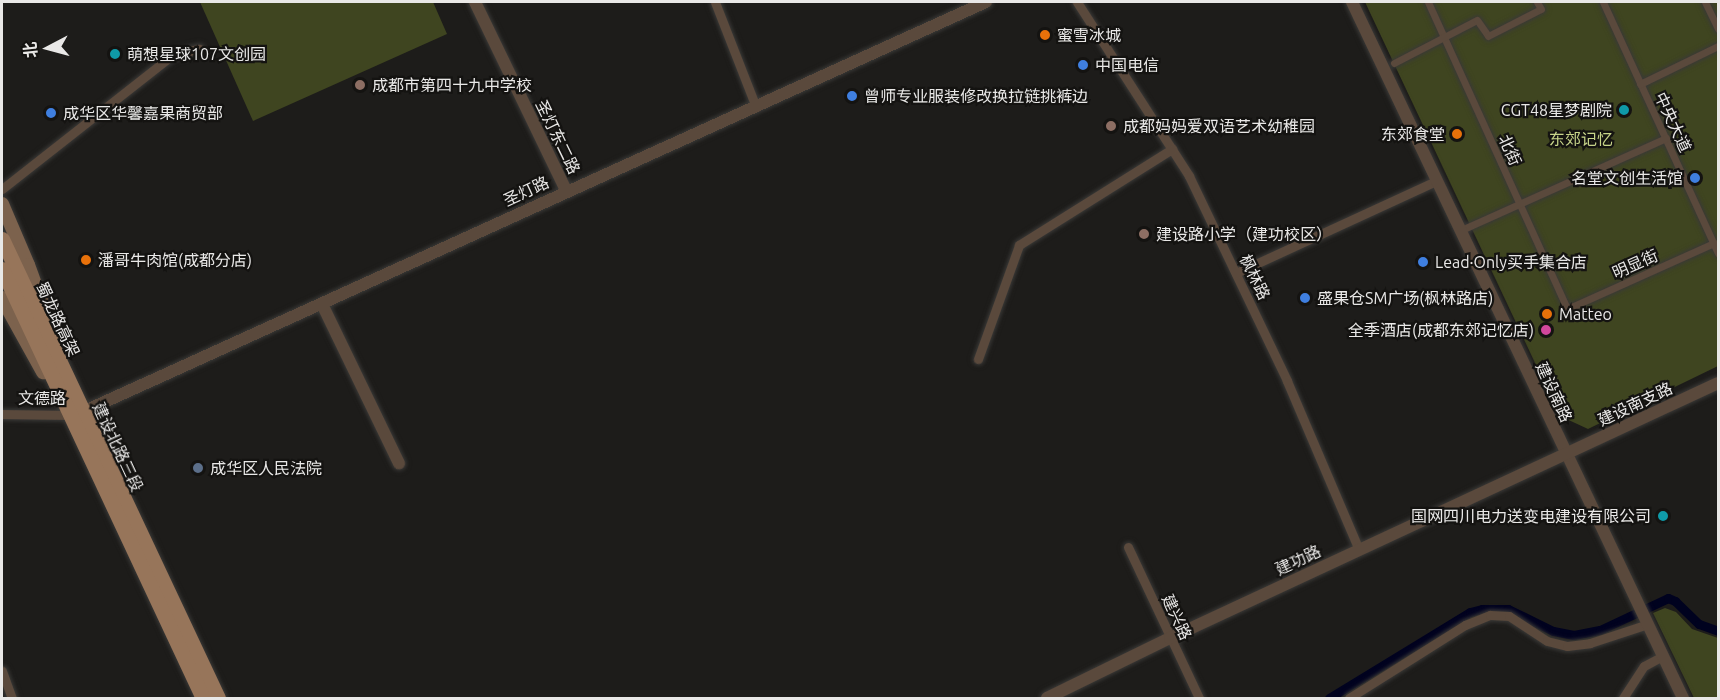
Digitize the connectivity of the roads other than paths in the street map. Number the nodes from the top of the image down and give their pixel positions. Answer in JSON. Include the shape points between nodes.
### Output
{"nodes":[{"id":1,"x":475,"y":2,"type":"edge"},
{"id":2,"x":715,"y":2,"type":"edge"},
{"id":3,"x":986,"y":2,"type":"edge"},
{"id":4,"x":1077,"y":2,"type":"edge"},
{"id":5,"x":1352,"y":2,"type":"edge"},
{"id":6,"x":1428,"y":2,"type":"edge"},
{"id":7,"x":1537,"y":2,"type":"edge"},
{"id":8,"x":1603,"y":2,"type":"edge"},
{"id":9,"x":1705,"y":2,"type":"edge"},
{"id":10,"x":1719,"y":29,"type":"edge"},
{"id":11,"x":1444,"y":37,"type":"junction"},
{"id":12,"x":1719,"y":46,"type":"edge"},
{"id":13,"x":199,"y":49,"type":"dead end"},
{"id":14,"x":1394,"y":63,"type":"dead end"},
{"id":15,"x":1641,"y":84,"type":"junction"},
{"id":16,"x":756,"y":107,"type":"junction"},
{"id":17,"x":1666,"y":138,"type":"junction"},
{"id":18,"x":1172,"y":149,"type":"junction"},
{"id":19,"x":1436,"y":181,"type":"junction"},
{"id":20,"x":2,"y":189,"type":"edge"},
{"id":21,"x":566,"y":190,"type":"junction"},
{"id":22,"x":2,"y":204,"type":"edge"},
{"id":23,"x":1520,"y":204,"type":"junction"},
{"id":24,"x":1459,"y":231,"type":"junction"},
{"id":25,"x":2,"y":239,"type":"edge"},
{"id":26,"x":1714,"y":243,"type":"junction"},
{"id":27,"x":1719,"y":253,"type":"edge"},
{"id":28,"x":2,"y":269,"type":"edge"},
{"id":29,"x":1236,"y":273,"type":"junction"},
{"id":30,"x":2,"y":298,"type":"edge"},
{"id":31,"x":322,"y":304,"type":"junction"},
{"id":32,"x":1567,"y":309,"type":"joint"},
{"id":33,"x":978,"y":359,"type":"dead end"},
{"id":34,"x":1719,"y":383,"type":"edge"},
{"id":35,"x":2,"y":414,"type":"edge"},
{"id":36,"x":75,"y":414,"type":"junction"},
{"id":37,"x":1565,"y":454,"type":"junction"},
{"id":38,"x":399,"y":464,"type":"dead end"},
{"id":39,"x":1128,"y":547,"type":"dead end"},
{"id":40,"x":1359,"y":550,"type":"junction"},
{"id":41,"x":1647,"y":622,"type":"junction"},
{"id":42,"x":1170,"y":638,"type":"junction"},
{"id":43,"x":1663,"y":656,"type":"junction"},
{"id":44,"x":2,"y":671,"type":"edge"},
{"id":45,"x":211,"y":698,"type":"edge"},
{"id":46,"x":12,"y":699,"type":"edge"},
{"id":47,"x":1047,"y":699,"type":"edge"},
{"id":48,"x":1199,"y":699,"type":"edge"},
{"id":49,"x":1349,"y":699,"type":"edge"},
{"id":50,"x":1623,"y":699,"type":"edge"},
{"id":51,"x":1683,"y":699,"type":"edge"}],
"edges":[{"from":1,"to":21,"type":"street","name":"圣灯东二路"},
{"from":2,"to":16,"type":"street"},
{"from":3,"to":16,"type":"street","name":"圣灯路"},
{"from":4,"to":18,"type":"street","name":"枫林路"},
{"from":5,"to":19,"type":"street","name":"建设南路"},
{"from":6,"to":11,"type":"street","name":"北街"},
{"from":7,"to":11,"type":"street","via":[[1541,9],[1488,36],[1477,20]]},
{"from":8,"to":15,"type":"street","name":"中央大道"},
{"from":9,"to":10,"type":"street"},
{"from":11,"to":14,"type":"street"},
{"from":11,"to":23,"type":"street","name":"北街"},
{"from":12,"to":15,"type":"street"},
{"from":13,"to":20,"type":"street","via":[[172,55]]},
{"from":15,"to":17,"type":"street","name":"中央大道"},
{"from":16,"to":21,"type":"street","name":"圣灯路"},
{"from":17,"to":23,"type":"street"},
{"from":17,"to":26,"type":"street","name":"中央大道"},
{"from":18,"to":29,"type":"street","name":"枫林路","via":[[1190,176]]},
{"from":18,"to":33,"type":"street","via":[[1020,245]]},
{"from":19,"to":24,"type":"street","name":"建设南路"},
{"from":19,"to":29,"type":"street"},
{"from":21,"to":31,"type":"street","name":"圣灯路"},
{"from":22,"to":36,"type":"main road","name":"建设北路三段","via":[[28,265]]},
{"from":23,"to":24,"type":"street"},
{"from":23,"to":32,"type":"street","name":"北街"},
{"from":24,"to":37,"type":"street","name":"建设南路"},
{"from":25,"to":36,"type":"main road","name":"蜀龙路高架"},
{"from":26,"to":27,"type":"street","name":"中央大道"},
{"from":26,"to":32,"type":"street","name":"明显街"},
{"from":28,"to":36,"type":"main road"},
{"from":29,"to":40,"type":"street","name":"枫林路"},
{"from":30,"to":36,"type":"main road","name":"建设北路三段"},
{"from":31,"to":36,"type":"street","name":"圣灯路"},
{"from":31,"to":38,"type":"street"},
{"from":34,"to":37,"type":"street","name":"建设南支路"},
{"from":35,"to":36,"type":"street","name":"文德路"},
{"from":36,"to":45,"type":"main road","name":"建设北路三段"},
{"from":37,"to":40,"type":"street","name":"建功路"},
{"from":37,"to":41,"type":"street","name":"建设南路"},
{"from":39,"to":42,"type":"street","name":"建兴路"},
{"from":40,"to":42,"type":"street","name":"建功路"},
{"from":41,"to":43,"type":"street","name":"建设南路"},
{"from":41,"to":49,"type":"street","via":[[1590,643],[1567,646],[1547,642],[1509,616],[1490,615],[1465,625]]},
{"from":42,"to":47,"type":"street","name":"建功路"},
{"from":42,"to":48,"type":"street","name":"建兴路"},
{"from":43,"to":50,"type":"street","via":[[1644,666]]},
{"from":43,"to":51,"type":"street","name":"建设南路"},
{"from":44,"to":46,"type":"street"}]}
